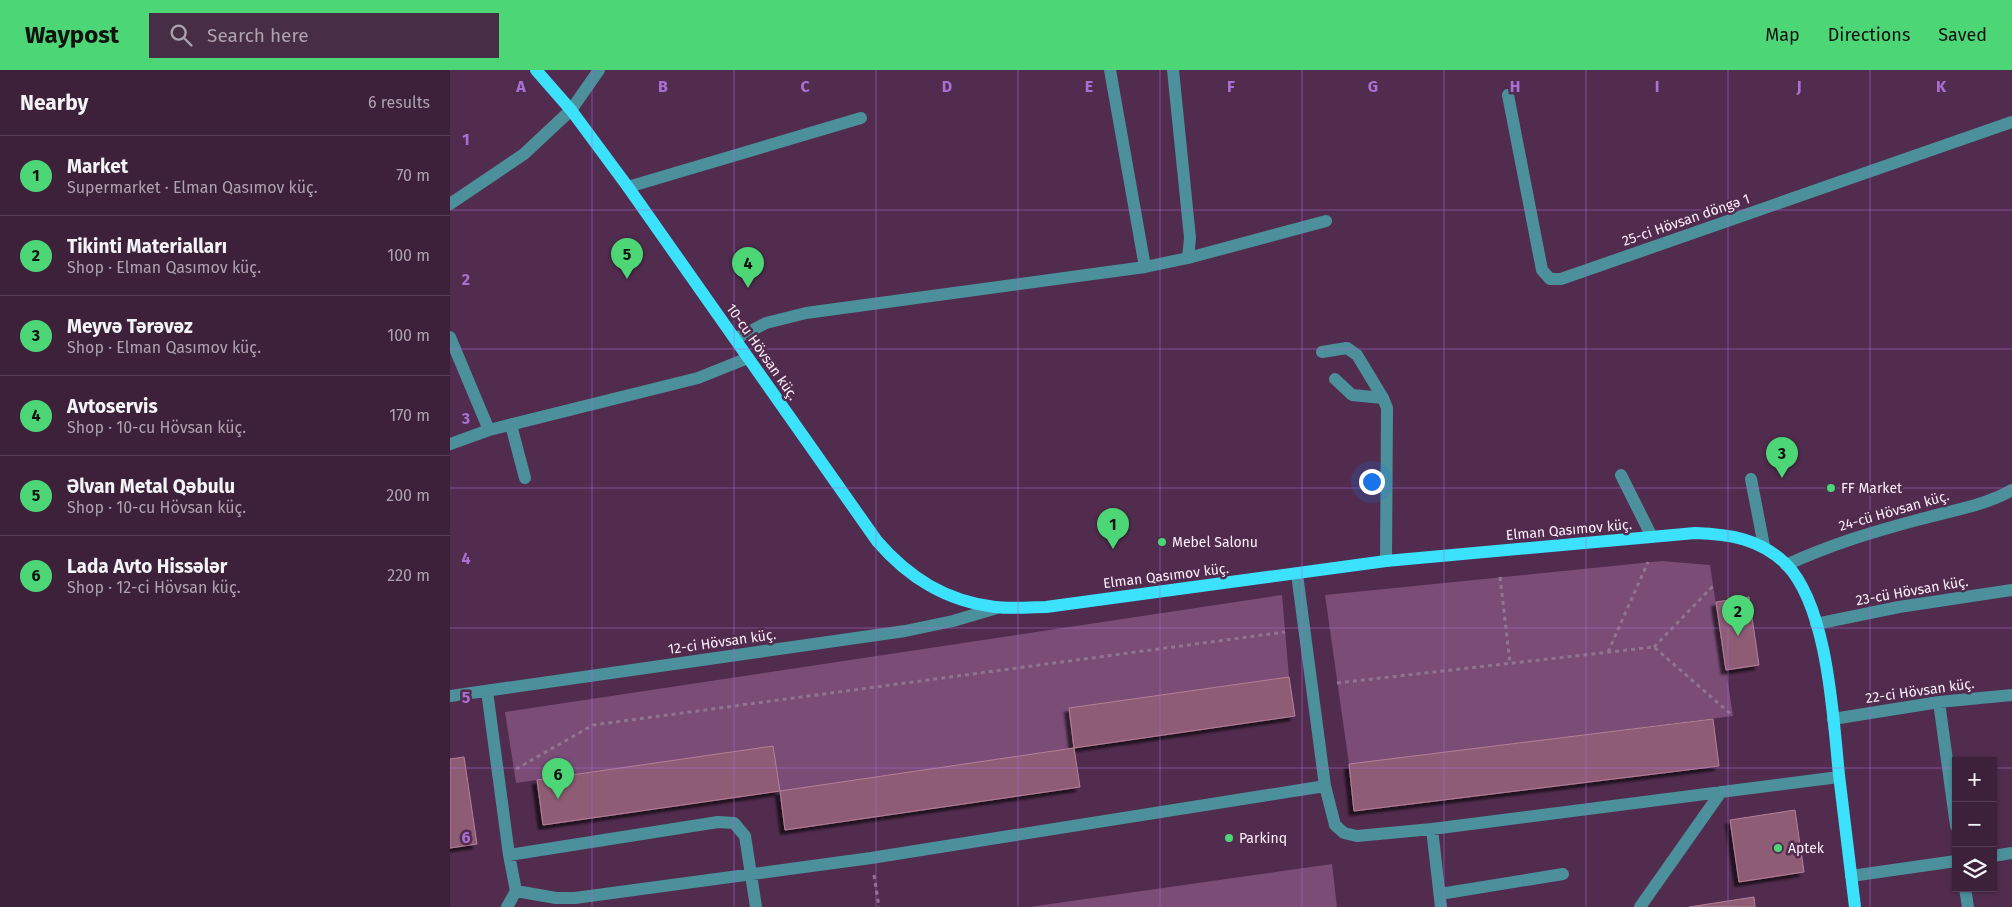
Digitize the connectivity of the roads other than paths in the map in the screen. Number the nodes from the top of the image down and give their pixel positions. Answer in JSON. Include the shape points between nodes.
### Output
{"nodes":[{"id":1,"x":536,"y":70,"type":"edge"},
{"id":2,"x":600,"y":70,"type":"edge"},
{"id":3,"x":1110,"y":70,"type":"edge"},
{"id":4,"x":1173,"y":70,"type":"edge"},
{"id":5,"x":1508,"y":95,"type":"dead end"},
{"id":6,"x":571,"y":110,"type":"junction"},
{"id":7,"x":860,"y":118,"type":"dead end"},
{"id":8,"x":2012,"y":122,"type":"edge"},
{"id":9,"x":628,"y":187,"type":"junction"},
{"id":10,"x":450,"y":204,"type":"edge"},
{"id":11,"x":1326,"y":221,"type":"dead end"},
{"id":12,"x":1188,"y":258,"type":"junction"},
{"id":13,"x":1144,"y":267,"type":"junction"},
{"id":14,"x":450,"y":338,"type":"edge"},
{"id":15,"x":735,"y":339,"type":"junction"},
{"id":16,"x":1322,"y":352,"type":"dead end"},
{"id":17,"x":748,"y":358,"type":"junction"},
{"id":18,"x":1335,"y":379,"type":"dead end"},
{"id":19,"x":1383,"y":398,"type":"junction"},
{"id":20,"x":511,"y":425,"type":"junction"},
{"id":21,"x":489,"y":430,"type":"junction"},
{"id":22,"x":450,"y":444,"type":"edge"},
{"id":23,"x":1621,"y":475,"type":"dead end"},
{"id":24,"x":525,"y":478,"type":"dead end"},
{"id":25,"x":1751,"y":479,"type":"dead end"},
{"id":26,"x":2012,"y":490,"type":"edge"},
{"id":27,"x":1652,"y":537,"type":"junction"},
{"id":28,"x":1764,"y":546,"type":"junction"},
{"id":29,"x":1386,"y":562,"type":"junction"},
{"id":30,"x":1786,"y":565,"type":"junction"},
{"id":31,"x":1297,"y":574,"type":"junction"},
{"id":32,"x":2012,"y":590,"type":"edge"},
{"id":33,"x":997,"y":608,"type":"junction"},
{"id":34,"x":1816,"y":624,"type":"junction"},
{"id":35,"x":487,"y":692,"type":"junction"},
{"id":36,"x":450,"y":696,"type":"edge"},
{"id":37,"x":2012,"y":696,"type":"edge"},
{"id":38,"x":1939,"y":702,"type":"junction"},
{"id":39,"x":1833,"y":719,"type":"junction"},
{"id":40,"x":1840,"y":777,"type":"junction"},
{"id":41,"x":1325,"y":786,"type":"junction"},
{"id":42,"x":1721,"y":792,"type":"junction"},
{"id":43,"x":1953,"y":802,"type":"edge"},
{"id":44,"x":1432,"y":829,"type":"junction"},
{"id":45,"x":2012,"y":853,"type":"edge"},
{"id":46,"x":509,"y":855,"type":"junction"},
{"id":47,"x":1997,"y":855,"type":"edge"},
{"id":48,"x":1952,"y":861,"type":"edge"},
{"id":49,"x":752,"y":873,"type":"junction"},
{"id":50,"x":1563,"y":874,"type":"dead end"},
{"id":51,"x":1851,"y":876,"type":"junction"},
{"id":52,"x":516,"y":891,"type":"junction"},
{"id":53,"x":1966,"y":892,"type":"edge"},
{"id":54,"x":1441,"y":901,"type":"edge"},
{"id":55,"x":507,"y":907,"type":"edge"},
{"id":56,"x":756,"y":907,"type":"edge"},
{"id":57,"x":1640,"y":907,"type":"edge"},
{"id":58,"x":1855,"y":907,"type":"edge"},
{"id":59,"x":1968,"y":907,"type":"edge"}],
"edges":[{"from":1,"to":6,"type":"main road","name":"10-cu Hövsan küç."},
{"from":2,"to":6,"type":"street"},
{"from":3,"to":13,"type":"street"},
{"from":4,"to":12,"type":"street","via":[[1190,238]]},
{"from":5,"to":8,"type":"street","name":"25-ci Hövsan döngə 1","via":[[1542,270],[1550,279],[1561,279]]},
{"from":6,"to":9,"type":"main road","name":"10-cu Hövsan küç."},
{"from":6,"to":10,"type":"street","via":[[524,154]]},
{"from":7,"to":9,"type":"street"},
{"from":9,"to":15,"type":"main road","name":"10-cu Hövsan küç."},
{"from":11,"to":12,"type":"street"},
{"from":12,"to":13,"type":"street"},
{"from":13,"to":15,"type":"street","via":[[806,313],[766,323]]},
{"from":14,"to":21,"type":"street"},
{"from":15,"to":17,"type":"main road","name":"10-cu Hövsan küç."},
{"from":16,"to":19,"type":"street","via":[[1347,348],[1357,355]]},
{"from":17,"to":20,"type":"street","via":[[698,378]]},
{"from":17,"to":33,"type":"main road","name":"10-cu Hövsan küç.","via":[[891,557],[924,584],[950,596]]},
{"from":18,"to":19,"type":"street","via":[[1352,395]]},
{"from":19,"to":29,"type":"street","via":[[1387,408]]},
{"from":20,"to":21,"type":"street"},
{"from":20,"to":24,"type":"street"},
{"from":21,"to":22,"type":"street"},
{"from":23,"to":27,"type":"street"},
{"from":25,"to":28,"type":"street"},
{"from":26,"to":30,"type":"street","name":"24-cü Hövsan küç.","via":[[1991,500],[1858,536]]},
{"from":27,"to":28,"type":"main road","name":"Elman Qasımov küç.","via":[[1721,534]]},
{"from":27,"to":29,"type":"main road","name":"Elman Qasımov küç."},
{"from":28,"to":30,"type":"main road","name":"Elman Qasımov küç."},
{"from":29,"to":31,"type":"main road","name":"Elman Qasımov küç."},
{"from":30,"to":34,"type":"main road","name":"Elman Qasımov küç.","via":[[1802,588]]},
{"from":31,"to":33,"type":"main road","name":"Elman Qasımov küç.","via":[[1046,607]]},
{"from":31,"to":41,"type":"street"},
{"from":32,"to":34,"type":"street","name":"23-cü Hövsan küç.","via":[[1899,607]]},
{"from":33,"to":35,"type":"street","name":"12-ci Hövsan küç.","via":[[952,622],[905,631]]},
{"from":34,"to":39,"type":"main road","name":"Elman Qasımov küç."},
{"from":35,"to":36,"type":"street","name":"12-ci Hövsan küç."},
{"from":35,"to":46,"type":"street"},
{"from":37,"to":38,"type":"street","name":"22-ci Hövsan küç."},
{"from":38,"to":39,"type":"street","name":"22-ci Hövsan küç."},
{"from":38,"to":43,"type":"street"},
{"from":39,"to":40,"type":"main road","name":"Elman Qasımov küç."},
{"from":40,"to":42,"type":"street"},
{"from":40,"to":51,"type":"main road","name":"Elman Qasımov küç."},
{"from":41,"to":44,"type":"street","via":[[1335,825],[1344,832],[1357,836]]},
{"from":41,"to":49,"type":"street","via":[[871,858]]},
{"from":42,"to":44,"type":"street"},
{"from":42,"to":57,"type":"street"},
{"from":44,"to":54,"type":"street"},
{"from":45,"to":47,"type":"street"},
{"from":46,"to":49,"type":"street","via":[[718,822],[734,823],[746,836]]},
{"from":46,"to":52,"type":"street"},
{"from":48,"to":51,"type":"street"},
{"from":49,"to":52,"type":"street","via":[[575,898]]},
{"from":49,"to":56,"type":"street"},
{"from":50,"to":54,"type":"street"},
{"from":51,"to":58,"type":"main road","name":"Elman Qasımov küç."},
{"from":52,"to":55,"type":"street"},
{"from":53,"to":59,"type":"street"}]}
